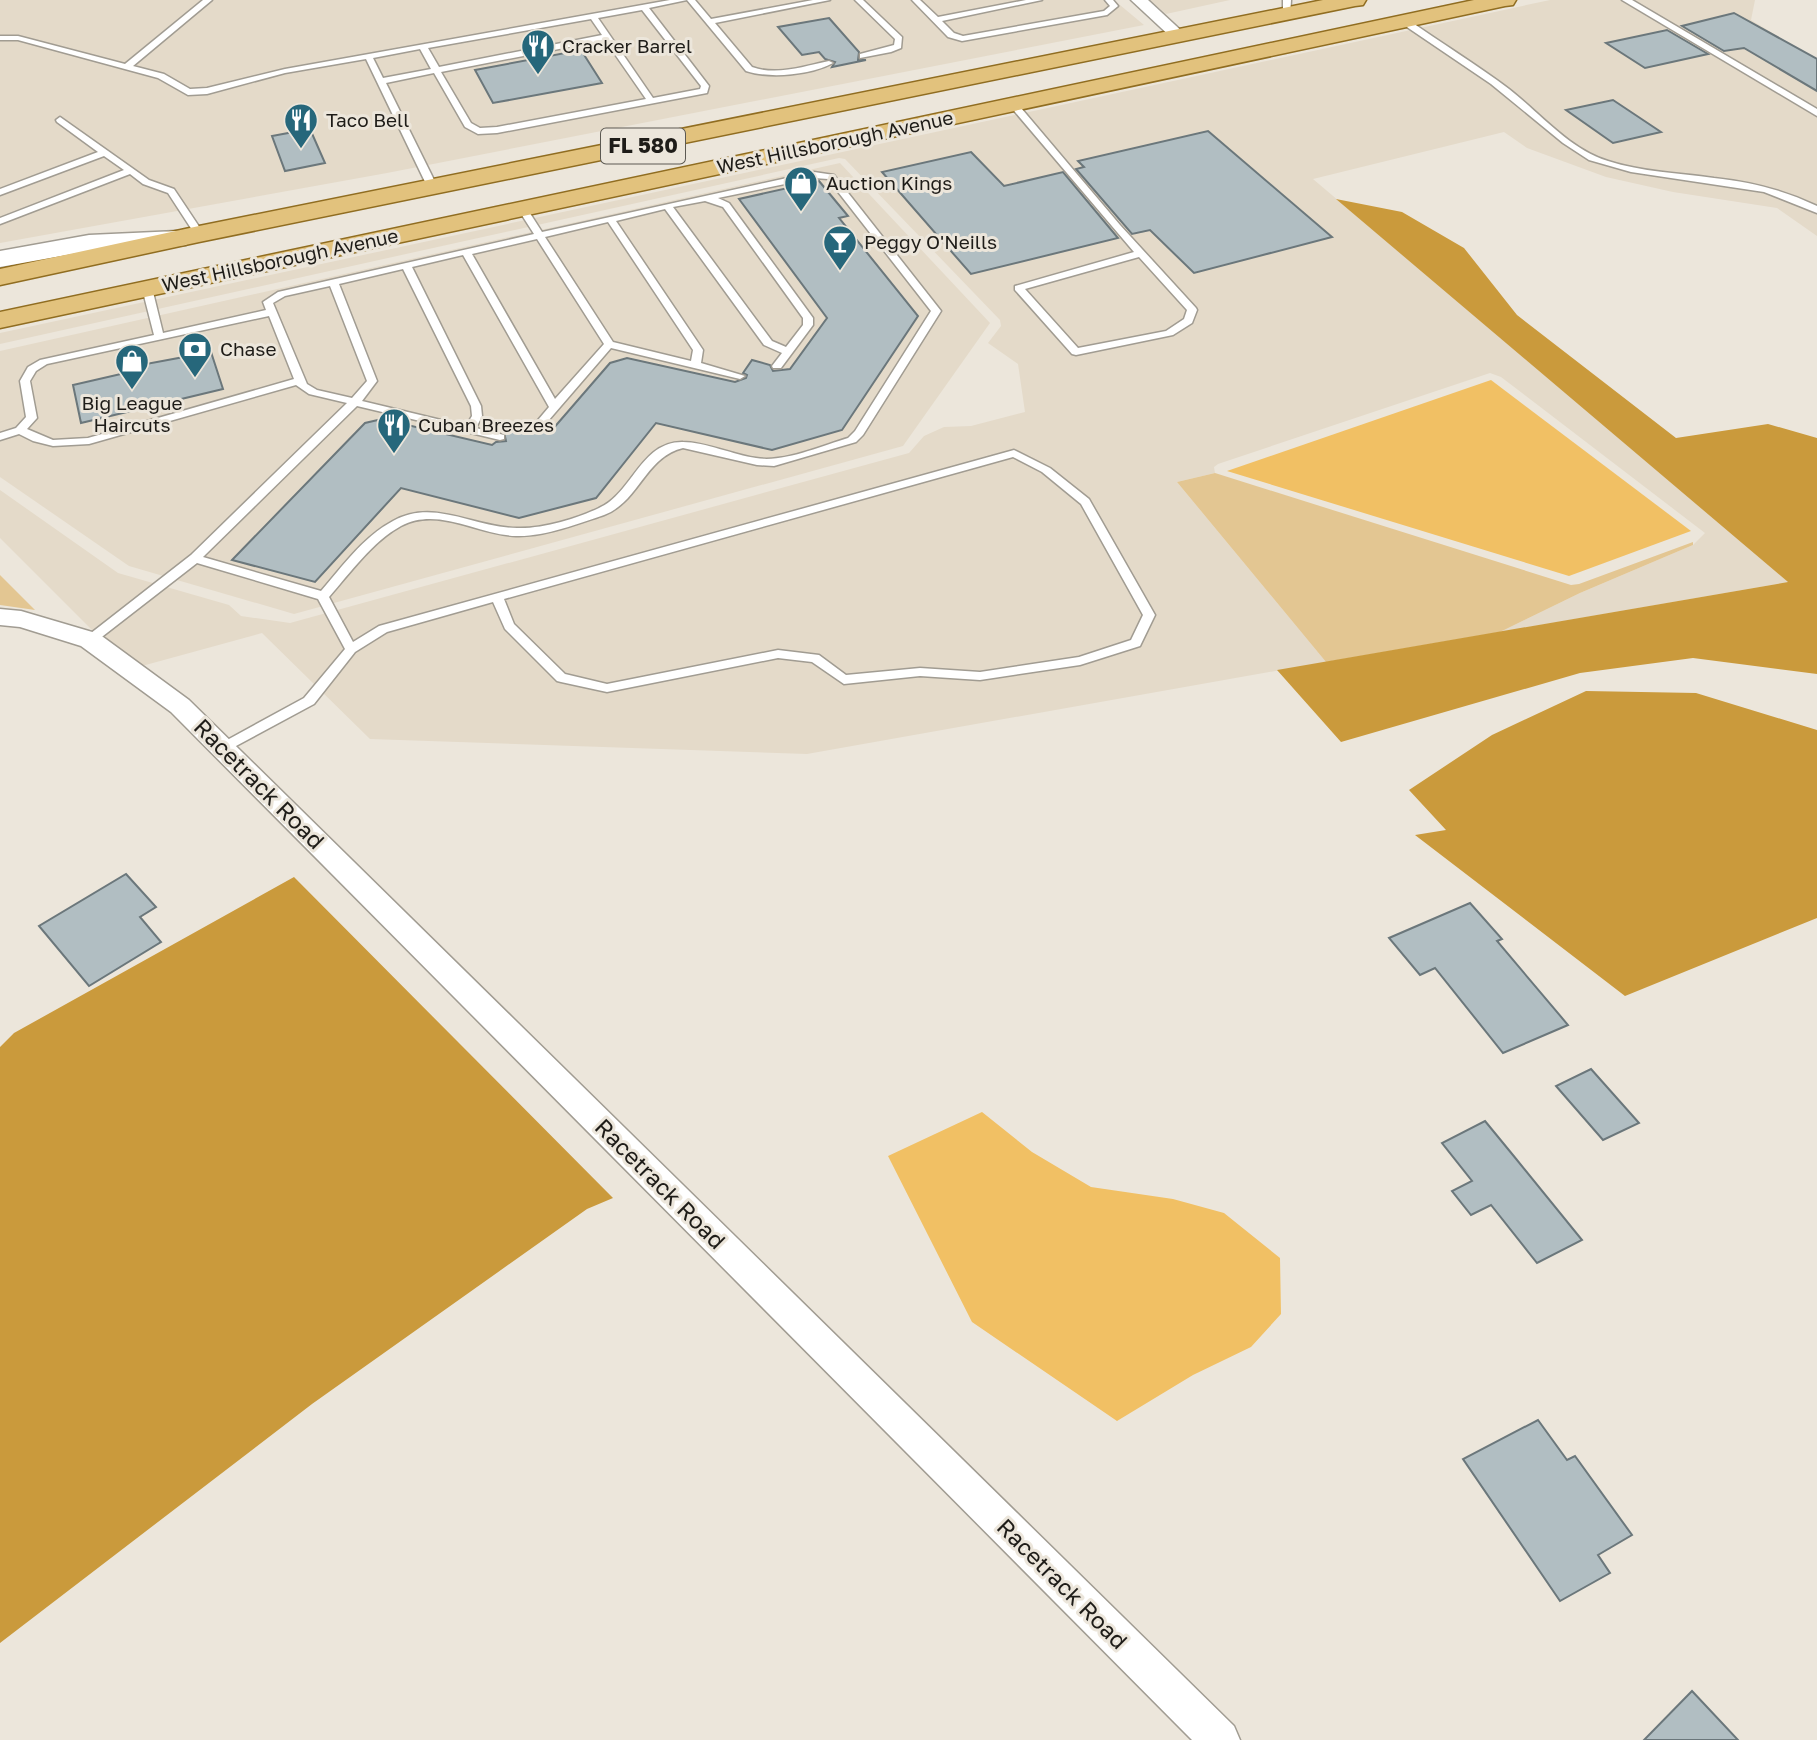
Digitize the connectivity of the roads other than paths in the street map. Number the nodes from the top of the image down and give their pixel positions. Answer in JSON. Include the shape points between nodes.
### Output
{"nodes":[{"id":1,"x":208,"y":0,"type":"edge"},
{"id":2,"x":683,"y":0,"type":"edge"},
{"id":3,"x":691,"y":0,"type":"edge"},
{"id":4,"x":826,"y":0,"type":"edge"},
{"id":5,"x":859,"y":0,"type":"edge"},
{"id":6,"x":916,"y":0,"type":"edge"},
{"id":7,"x":1038,"y":0,"type":"edge"},
{"id":8,"x":1109,"y":0,"type":"edge"},
{"id":9,"x":1139,"y":0,"type":"edge"},
{"id":10,"x":1355,"y":0,"type":"edge"},
{"id":11,"x":1430,"y":0,"type":"edge"},
{"id":12,"x":1505,"y":0,"type":"edge"},
{"id":13,"x":1626,"y":0,"type":"edge"},
{"id":14,"x":644,"y":7,"type":"junction"},
{"id":15,"x":1287,"y":7,"type":"edge"},
{"id":16,"x":593,"y":16,"type":"junction"},
{"id":17,"x":936,"y":20,"type":"junction"},
{"id":18,"x":1404,"y":21,"type":"junction"},
{"id":19,"x":709,"y":22,"type":"junction"},
{"id":20,"x":1179,"y":36,"type":"junction"},
{"id":21,"x":607,"y":37,"type":"junction"},
{"id":22,"x":0,"y":38,"type":"edge"},
{"id":23,"x":423,"y":47,"type":"junction"},
{"id":24,"x":863,"y":56,"type":"dead end"},
{"id":25,"x":369,"y":57,"type":"junction"},
{"id":26,"x":828,"y":63,"type":"dead end"},
{"id":27,"x":128,"y":66,"type":"junction"},
{"id":28,"x":436,"y":70,"type":"junction"},
{"id":29,"x":1165,"y":72,"type":"junction"},
{"id":30,"x":381,"y":81,"type":"junction"},
{"id":31,"x":652,"y":102,"type":"junction"},
{"id":32,"x":1013,"y":104,"type":"junction"},
{"id":33,"x":831,"y":107,"type":"junction"},
{"id":34,"x":1817,"y":113,"type":"edge"},
{"id":35,"x":60,"y":120,"type":"dead end"},
{"id":36,"x":841,"y":140,"type":"junction"},
{"id":37,"x":104,"y":152,"type":"junction"},
{"id":38,"x":58,"y":170,"type":"junction"},
{"id":39,"x":130,"y":171,"type":"junction"},
{"id":40,"x":68,"y":177,"type":"dead end"},
{"id":41,"x":32,"y":180,"type":"junction"},
{"id":42,"x":42,"y":187,"type":"dead end"},
{"id":43,"x":433,"y":188,"type":"junction"},
{"id":44,"x":5,"y":190,"type":"edge"},
{"id":45,"x":20,"y":196,"type":"dead end"},
{"id":46,"x":708,"y":197,"type":"junction"},
{"id":47,"x":667,"y":206,"type":"junction"},
{"id":48,"x":332,"y":209,"type":"junction"},
{"id":49,"x":523,"y":209,"type":"junction"},
{"id":50,"x":1817,"y":210,"type":"edge"},
{"id":51,"x":3,"y":218,"type":"edge"},
{"id":52,"x":610,"y":219,"type":"junction"},
{"id":53,"x":539,"y":235,"type":"junction"},
{"id":54,"x":188,"y":236,"type":"junction"},
{"id":55,"x":466,"y":251,"type":"junction"},
{"id":56,"x":1141,"y":253,"type":"junction"},
{"id":57,"x":0,"y":259,"type":"edge"},
{"id":58,"x":406,"y":265,"type":"junction"},
{"id":59,"x":0,"y":277,"type":"edge"},
{"id":60,"x":333,"y":282,"type":"junction"},
{"id":61,"x":147,"y":288,"type":"junction"},
{"id":62,"x":0,"y":293,"type":"edge"},
{"id":63,"x":272,"y":312,"type":"junction"},
{"id":64,"x":0,"y":320,"type":"edge"},
{"id":65,"x":159,"y":336,"type":"junction"},
{"id":66,"x":609,"y":344,"type":"junction"},
{"id":67,"x":788,"y":352,"type":"junction"},
{"id":68,"x":696,"y":365,"type":"junction"},
{"id":69,"x":777,"y":366,"type":"dead end"},
{"id":70,"x":740,"y":376,"type":"dead end"},
{"id":71,"x":299,"y":381,"type":"junction"},
{"id":72,"x":353,"y":401,"type":"junction"},
{"id":73,"x":554,"y":405,"type":"junction"},
{"id":74,"x":538,"y":426,"type":"dead end"},
{"id":75,"x":470,"y":429,"type":"junction"},
{"id":76,"x":20,"y":430,"type":"junction"},
{"id":77,"x":0,"y":437,"type":"edge"},
{"id":78,"x":500,"y":437,"type":"dead end"},
{"id":79,"x":195,"y":558,"type":"junction"},
{"id":80,"x":323,"y":596,"type":"junction"},
{"id":81,"x":496,"y":596,"type":"junction"},
{"id":82,"x":0,"y":617,"type":"edge"},
{"id":83,"x":90,"y":640,"type":"junction"},
{"id":84,"x":352,"y":649,"type":"junction"},
{"id":85,"x":223,"y":748,"type":"junction"},
{"id":86,"x":1220,"y":1740,"type":"edge"}],
"edges":[{"from":1,"to":27,"type":"lane"},
{"from":2,"to":14,"type":"lane"},
{"from":3,"to":19,"type":"lane"},
{"from":4,"to":19,"type":"lane"},
{"from":5,"to":24,"type":"lane","via":[[899,39],[891,50]]},
{"from":6,"to":17,"type":"lane"},
{"from":7,"to":17,"type":"lane"},
{"from":8,"to":17,"type":"lane","via":[[1114,6],[1107,13],[968,39],[955,38]]},
{"from":9,"to":20,"type":"street"},
{"from":10,"to":15,"type":"main road","name":"West Hillsborough Avenue","number":"FL 580"},
{"from":11,"to":18,"type":"main road","via":[[1404,9],[1400,14]]},
{"from":12,"to":18,"type":"main road","name":"West Hillsborough Avenue","number":"FL 580"},
{"from":13,"to":34,"type":"lane"},
{"from":14,"to":16,"type":"lane"},
{"from":14,"to":31,"type":"lane","via":[[705,86],[704,91]]},
{"from":15,"to":20,"type":"main road","name":"West Hillsborough Avenue","number":"FL 580"},
{"from":15,"to":29,"type":"main road","via":[[1288,27],[1279,32],[1199,51]]},
{"from":16,"to":21,"type":"lane"},
{"from":16,"to":23,"type":"lane"},
{"from":18,"to":29,"type":"main road","name":"West Hillsborough Avenue","number":"FL 580"},
{"from":18,"to":50,"type":"lane","via":[[1601,162],[1646,173],[1730,181],[1797,199]]},
{"from":19,"to":26,"type":"lane","via":[[748,69],[757,73]]},
{"from":20,"to":33,"type":"main road","name":"West Hillsborough Avenue","number":"FL 580"},
{"from":20,"to":36,"type":"main road","via":[[1173,51],[1147,60],[906,113]]},
{"from":21,"to":28,"type":"lane"},
{"from":21,"to":31,"type":"lane"},
{"from":22,"to":27,"type":"lane","via":[[18,38]]},
{"from":23,"to":25,"type":"lane"},
{"from":23,"to":28,"type":"lane"},
{"from":25,"to":27,"type":"lane","via":[[188,92],[161,76]]},
{"from":25,"to":30,"type":"lane"},
{"from":28,"to":30,"type":"lane"},
{"from":28,"to":31,"type":"lane","via":[[468,125],[478,131]]},
{"from":29,"to":32,"type":"main road","name":"West Hillsborough Avenue","number":"FL 580"},
{"from":30,"to":43,"type":"lane"},
{"from":32,"to":36,"type":"main road","name":"West Hillsborough Avenue","number":"FL 580"},
{"from":32,"to":56,"type":"lane"},
{"from":33,"to":43,"type":"main road","name":"West Hillsborough Avenue","number":"FL 580"},
{"from":33,"to":49,"type":"main road","via":[[803,126],[564,180]]},
{"from":35,"to":37,"type":"lane"},
{"from":36,"to":49,"type":"main road","name":"West Hillsborough Avenue","number":"FL 580"},
{"from":37,"to":38,"type":"lane"},
{"from":37,"to":39,"type":"lane"},
{"from":38,"to":40,"type":"lane"},
{"from":38,"to":41,"type":"lane"},
{"from":39,"to":51,"type":"lane"},
{"from":39,"to":54,"type":"lane","via":[[172,191]]},
{"from":41,"to":42,"type":"lane"},
{"from":41,"to":44,"type":"lane"},
{"from":43,"to":48,"type":"main road","name":"West Hillsborough Avenue","number":"FL 580"},
{"from":44,"to":45,"type":"lane"},
{"from":46,"to":47,"type":"lane"},
{"from":46,"to":67,"type":"lane","via":[[726,205],[808,317],[808,325]]},
{"from":46,"to":80,"type":"lane","via":[[814,175],[831,177],[936,311],[859,433],[852,440],[774,463],[671,446],[654,456],[609,508],[529,531],[501,530],[438,516],[411,517],[370,545]]},
{"from":47,"to":52,"type":"lane"},
{"from":47,"to":67,"type":"lane","via":[[768,343]]},
{"from":48,"to":54,"type":"main road","name":"West Hillsborough Avenue","number":"FL 580"},
{"from":48,"to":62,"type":"main road","via":[[220,246]]},
{"from":49,"to":53,"type":"lane"},
{"from":49,"to":61,"type":"main road","name":"West Hillsborough Avenue","number":"FL 580"},
{"from":52,"to":53,"type":"lane"},
{"from":52,"to":68,"type":"lane","via":[[698,350]]},
{"from":53,"to":55,"type":"lane"},
{"from":53,"to":66,"type":"lane"},
{"from":54,"to":57,"type":"main road","via":[[89,243]]},
{"from":54,"to":59,"type":"main road","name":"West Hillsborough Avenue","number":"FL 580"},
{"from":55,"to":58,"type":"lane"},
{"from":55,"to":73,"type":"lane"},
{"from":56,"to":56,"type":"lane","via":[[1192,310],[1188,321],[1169,333],[1076,352],[1018,288]]},
{"from":58,"to":60,"type":"lane"},
{"from":58,"to":75,"type":"lane","via":[[476,406]]},
{"from":60,"to":63,"type":"lane","via":[[274,297],[268,302]]},
{"from":60,"to":72,"type":"lane","via":[[372,381]]},
{"from":61,"to":64,"type":"main road","name":"West Hillsborough Avenue","number":"FL 580"},
{"from":61,"to":65,"type":"lane"},
{"from":63,"to":65,"type":"lane"},
{"from":63,"to":71,"type":"lane"},
{"from":65,"to":76,"type":"lane","via":[[66,356],[32,369],[25,381],[32,418]]},
{"from":66,"to":68,"type":"lane"},
{"from":66,"to":73,"type":"lane"},
{"from":67,"to":69,"type":"lane"},
{"from":68,"to":70,"type":"lane"},
{"from":71,"to":72,"type":"lane","via":[[313,392]]},
{"from":71,"to":76,"type":"lane","via":[[89,441],[45,443]]},
{"from":72,"to":75,"type":"lane"},
{"from":72,"to":79,"type":"lane"},
{"from":73,"to":74,"type":"lane"},
{"from":75,"to":78,"type":"lane"},
{"from":76,"to":77,"type":"lane"},
{"from":79,"to":80,"type":"lane"},
{"from":79,"to":83,"type":"lane"},
{"from":80,"to":84,"type":"lane"},
{"from":81,"to":81,"type":"lane","via":[[1014,453],[1046,470],[1084,502],[1149,614],[1136,643],[1080,662],[981,676],[920,673],[844,680],[815,657],[778,654],[607,688],[561,678],[509,626]]},
{"from":81,"to":84,"type":"lane","via":[[383,629]]},
{"from":82,"to":83,"type":"street","name":"Racetrack Road"},
{"from":83,"to":85,"type":"street","name":"Racetrack Road","via":[[180,706]]},
{"from":84,"to":85,"type":"lane","via":[[309,701]]},
{"from":85,"to":86,"type":"street","name":"Racetrack Road"}]}
